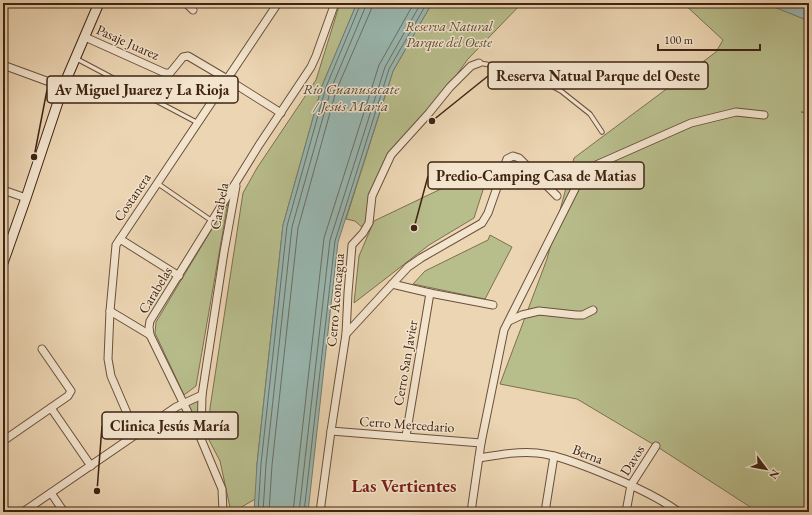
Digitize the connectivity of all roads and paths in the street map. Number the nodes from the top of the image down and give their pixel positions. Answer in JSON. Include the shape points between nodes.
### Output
{"nodes":[{"id":1,"x":99,"y":3,"type":"edge"},
{"id":2,"x":186,"y":3,"type":"edge"},
{"id":3,"x":278,"y":3,"type":"edge"},
{"id":4,"x":335,"y":3,"type":"edge"},
{"id":5,"x":193,"y":10,"type":"dead end"},
{"id":6,"x":85,"y":37,"type":"junction"},
{"id":7,"x":76,"y":59,"type":"junction"},
{"id":8,"x":480,"y":62,"type":"joint"},
{"id":9,"x":3,"y":65,"type":"edge"},
{"id":10,"x":227,"y":79,"type":"junction"},
{"id":11,"x":63,"y":87,"type":"junction"},
{"id":12,"x":281,"y":112,"type":"junction"},
{"id":13,"x":764,"y":115,"type":"dead end"},
{"id":14,"x":198,"y":123,"type":"junction"},
{"id":15,"x":602,"y":132,"type":"dead end"},
{"id":16,"x":237,"y":181,"type":"junction"},
{"id":17,"x":157,"y":183,"type":"junction"},
{"id":18,"x":3,"y":190,"type":"edge"},
{"id":19,"x":557,"y":196,"type":"dead end"},
{"id":20,"x":26,"y":198,"type":"junction"},
{"id":21,"x":212,"y":221,"type":"junction"},
{"id":22,"x":120,"y":239,"type":"junction"},
{"id":23,"x":3,"y":263,"type":"edge"},
{"id":24,"x":178,"y":276,"type":"junction"},
{"id":25,"x":392,"y":284,"type":"junction"},
{"id":26,"x":430,"y":293,"type":"junction"},
{"id":27,"x":493,"y":305,"type":"dead end"},
{"id":28,"x":593,"y":310,"type":"dead end"},
{"id":29,"x":110,"y":311,"type":"junction"},
{"id":30,"x":509,"y":321,"type":"junction"},
{"id":31,"x":346,"y":334,"type":"junction"},
{"id":32,"x":150,"y":335,"type":"junction"},
{"id":33,"x":42,"y":349,"type":"dead end"},
{"id":34,"x":202,"y":395,"type":"junction"},
{"id":35,"x":183,"y":403,"type":"junction"},
{"id":36,"x":51,"y":408,"type":"junction"},
{"id":37,"x":331,"y":431,"type":"junction"},
{"id":38,"x":136,"y":434,"type":"junction"},
{"id":39,"x":406,"y":436,"type":"junction"},
{"id":40,"x":201,"y":439,"type":"junction"},
{"id":41,"x":3,"y":441,"type":"edge"},
{"id":42,"x":481,"y":443,"type":"junction"},
{"id":43,"x":656,"y":446,"type":"dead end"},
{"id":44,"x":554,"y":456,"type":"junction"},
{"id":45,"x":479,"y":458,"type":"junction"},
{"id":46,"x":91,"y":466,"type":"junction"},
{"id":47,"x":631,"y":485,"type":"junction"},
{"id":48,"x":51,"y":493,"type":"junction"},
{"id":49,"x":23,"y":512,"type":"edge"},
{"id":50,"x":64,"y":512,"type":"edge"},
{"id":51,"x":223,"y":512,"type":"edge"},
{"id":52,"x":320,"y":512,"type":"edge"},
{"id":53,"x":471,"y":512,"type":"edge"},
{"id":54,"x":545,"y":512,"type":"edge"},
{"id":55,"x":626,"y":512,"type":"edge"},
{"id":56,"x":679,"y":512,"type":"edge"}],
"edges":[{"from":1,"to":6,"type":"street"},
{"from":2,"to":5,"type":"street"},
{"from":3,"to":10,"type":"street","name":"Costanera"},
{"from":4,"to":12,"type":"street","name":"Carabela","via":[[316,56]]},
{"from":6,"to":7,"type":"street"},
{"from":6,"to":10,"type":"street","name":"Pasaje Juarez","via":[[165,73],[170,73],[183,57],[188,56]]},
{"from":7,"to":11,"type":"street"},
{"from":7,"to":14,"type":"lane"},
{"from":8,"to":15,"type":"lane","via":[[497,66],[511,75],[528,81],[548,84],[561,91],[590,114]]},
{"from":8,"to":31,"type":"street","name":"Cerro Aconcagua","via":[[471,66],[450,87],[390,155],[372,196],[369,223],[352,245]]},
{"from":9,"to":11,"type":"street"},
{"from":10,"to":12,"type":"street","name":"Pasaje Juarez"},
{"from":10,"to":14,"type":"street","name":"Costanera"},
{"from":11,"to":20,"type":"street"},
{"from":12,"to":16,"type":"street","name":"Carabela"},
{"from":13,"to":30,"type":"street","via":[[736,112],[691,123],[596,165],[576,187]]},
{"from":14,"to":17,"type":"street","name":"Costanera"},
{"from":16,"to":21,"type":"street","name":"Carabelas"},
{"from":16,"to":34,"type":"street","name":"Carabela"},
{"from":17,"to":21,"type":"lane"},
{"from":17,"to":22,"type":"street","name":"Costanera"},
{"from":18,"to":20,"type":"street"},
{"from":19,"to":25,"type":"street","via":[[519,158],[513,156],[507,159],[482,223],[421,258]]},
{"from":20,"to":23,"type":"street"},
{"from":21,"to":24,"type":"street","name":"Carabelas"},
{"from":22,"to":24,"type":"street"},
{"from":22,"to":29,"type":"street","name":"Costanera","via":[[115,251]]},
{"from":24,"to":32,"type":"street","name":"Carabelas","via":[[150,321]]},
{"from":25,"to":26,"type":"street"},
{"from":25,"to":31,"type":"street"},
{"from":26,"to":27,"type":"street"},
{"from":26,"to":39,"type":"street","name":"Cerro San Javier"},
{"from":28,"to":30,"type":"street","via":[[576,316],[539,311],[522,314]]},
{"from":29,"to":32,"type":"street"},
{"from":29,"to":38,"type":"street","name":"Costanera","via":[[108,359],[111,376]]},
{"from":30,"to":42,"type":"street","via":[[504,330]]},
{"from":31,"to":37,"type":"street","name":"Cerro Aconcagua"},
{"from":32,"to":35,"type":"street","name":"Carabelas"},
{"from":33,"to":36,"type":"street","via":[[71,391]]},
{"from":34,"to":35,"type":"street"},
{"from":34,"to":40,"type":"street","name":"Carabela"},
{"from":35,"to":38,"type":"street"},
{"from":35,"to":40,"type":"street","name":"Carabelas"},
{"from":36,"to":41,"type":"street"},
{"from":36,"to":46,"type":"street"},
{"from":37,"to":39,"type":"street","name":"Cerro Mercedario"},
{"from":37,"to":52,"type":"street","name":"Cerro Aconcagua"},
{"from":38,"to":46,"type":"street"},
{"from":39,"to":42,"type":"street","name":"Cerro Mercedario"},
{"from":40,"to":51,"type":"street","name":"Carabelas","via":[[222,490]]},
{"from":42,"to":45,"type":"street"},
{"from":43,"to":47,"type":"street","name":"Davos"},
{"from":44,"to":45,"type":"street","name":"Berna","via":[[535,452]]},
{"from":44,"to":47,"type":"street","name":"Berna"},
{"from":44,"to":54,"type":"street"},
{"from":45,"to":53,"type":"street"},
{"from":46,"to":48,"type":"street"},
{"from":47,"to":55,"type":"street","name":"Davos"},
{"from":47,"to":56,"type":"street","name":"Berna"},
{"from":48,"to":49,"type":"street"},
{"from":48,"to":50,"type":"street"}]}
